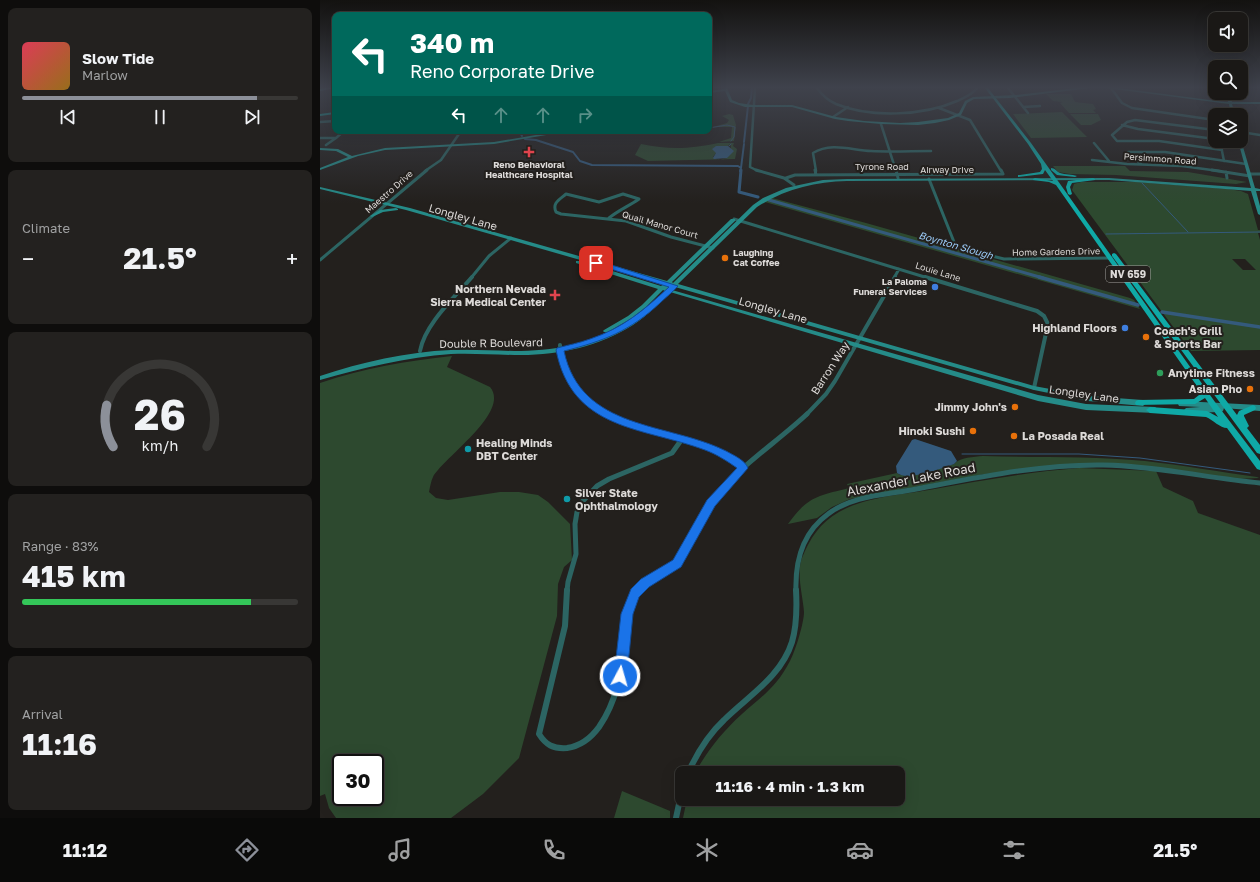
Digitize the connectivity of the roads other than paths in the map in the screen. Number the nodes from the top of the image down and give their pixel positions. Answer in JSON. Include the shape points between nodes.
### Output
{"nodes":[{"id":1,"x":752,"y":126,"type":"edge"},
{"id":2,"x":882,"y":126,"type":"edge"},
{"id":3,"x":974,"y":126,"type":"edge"},
{"id":4,"x":1017,"y":126,"type":"edge"},
{"id":5,"x":1121,"y":126,"type":"edge"},
{"id":6,"x":1127,"y":126,"type":"edge"},
{"id":7,"x":1187,"y":126,"type":"edge"},
{"id":8,"x":1208,"y":129,"type":"edge"},
{"id":9,"x":1248,"y":133,"type":"edge"},
{"id":10,"x":341,"y":134,"type":"edge"},
{"id":11,"x":459,"y":134,"type":"edge"},
{"id":12,"x":540,"y":134,"type":"edge"},
{"id":13,"x":1260,"y":135,"type":"edge"},
{"id":14,"x":320,"y":138,"type":"edge"},
{"id":15,"x":336,"y":138,"type":"junction"},
{"id":16,"x":1208,"y":139,"type":"edge"},
{"id":17,"x":1094,"y":143,"type":"dead end"},
{"id":18,"x":1030,"y":144,"type":"junction"},
{"id":19,"x":326,"y":145,"type":"dead end"},
{"id":20,"x":452,"y":146,"type":"junction"},
{"id":21,"x":1242,"y":148,"type":"edge"},
{"id":22,"x":320,"y":149,"type":"edge"},
{"id":23,"x":1222,"y":150,"type":"joint"},
{"id":24,"x":889,"y":151,"type":"junction"},
{"id":25,"x":931,"y":151,"type":"dead end"},
{"id":26,"x":351,"y":157,"type":"junction"},
{"id":27,"x":1092,"y":160,"type":"dead end"},
{"id":28,"x":1109,"y":161,"type":"junction"},
{"id":29,"x":1224,"y":161,"type":"junction"},
{"id":30,"x":1043,"y":163,"type":"junction"},
{"id":31,"x":1141,"y":164,"type":"junction"},
{"id":32,"x":1246,"y":164,"type":"junction"},
{"id":33,"x":320,"y":169,"type":"edge"},
{"id":34,"x":1052,"y":169,"type":"junction"},
{"id":35,"x":1226,"y":172,"type":"junction"},
{"id":36,"x":816,"y":174,"type":"junction"},
{"id":37,"x":1260,"y":174,"type":"edge"},
{"id":38,"x":1250,"y":175,"type":"junction"},
{"id":39,"x":897,"y":176,"type":"junction"},
{"id":40,"x":1020,"y":176,"type":"junction"},
{"id":41,"x":1076,"y":176,"type":"junction"},
{"id":42,"x":786,"y":178,"type":"junction"},
{"id":43,"x":1056,"y":178,"type":"junction"},
{"id":44,"x":1228,"y":178,"type":"dead end"},
{"id":45,"x":929,"y":179,"type":"junction"},
{"id":46,"x":1035,"y":179,"type":"junction"},
{"id":47,"x":1093,"y":179,"type":"junction"},
{"id":48,"x":868,"y":180,"type":"junction"},
{"id":49,"x":1058,"y":184,"type":"junction"},
{"id":50,"x":794,"y":185,"type":"junction"},
{"id":51,"x":1233,"y":186,"type":"junction"},
{"id":52,"x":1252,"y":186,"type":"junction"},
{"id":53,"x":320,"y":188,"type":"edge"},
{"id":54,"x":1260,"y":189,"type":"edge"},
{"id":55,"x":320,"y":192,"type":"edge"},
{"id":56,"x":775,"y":194,"type":"junction"},
{"id":57,"x":1070,"y":194,"type":"junction"},
{"id":58,"x":1256,"y":197,"type":"junction"},
{"id":59,"x":385,"y":204,"type":"junction"},
{"id":60,"x":396,"y":209,"type":"junction"},
{"id":61,"x":1260,"y":214,"type":"edge"},
{"id":62,"x":372,"y":216,"type":"junction"},
{"id":63,"x":609,"y":218,"type":"junction"},
{"id":64,"x":737,"y":220,"type":"junction"},
{"id":65,"x":509,"y":240,"type":"junction"},
{"id":66,"x":710,"y":247,"type":"junction"},
{"id":67,"x":699,"y":254,"type":"junction"},
{"id":68,"x":1111,"y":258,"type":"junction"},
{"id":69,"x":320,"y":260,"type":"edge"},
{"id":70,"x":694,"y":267,"type":"junction"},
{"id":71,"x":899,"y":269,"type":"junction"},
{"id":72,"x":614,"y":274,"type":"junction"},
{"id":73,"x":636,"y":274,"type":"junction"},
{"id":74,"x":669,"y":287,"type":"junction"},
{"id":75,"x":1141,"y":292,"type":"junction"},
{"id":76,"x":701,"y":300,"type":"junction"},
{"id":77,"x":731,"y":302,"type":"junction"},
{"id":78,"x":644,"y":306,"type":"junction"},
{"id":79,"x":637,"y":319,"type":"junction"},
{"id":80,"x":860,"y":338,"type":"junction"},
{"id":81,"x":856,"y":345,"type":"junction"},
{"id":82,"x":560,"y":348,"type":"junction"},
{"id":83,"x":420,"y":351,"type":"junction"},
{"id":84,"x":320,"y":374,"type":"edge"},
{"id":85,"x":966,"y":377,"type":"junction"},
{"id":86,"x":320,"y":378,"type":"edge"},
{"id":87,"x":1201,"y":387,"type":"junction"},
{"id":88,"x":1034,"y":388,"type":"junction"},
{"id":89,"x":1032,"y":396,"type":"junction"},
{"id":90,"x":1107,"y":402,"type":"junction"},
{"id":91,"x":1138,"y":403,"type":"junction"},
{"id":92,"x":1215,"y":407,"type":"junction"},
{"id":93,"x":1226,"y":407,"type":"junction"},
{"id":94,"x":1256,"y":408,"type":"edge"},
{"id":95,"x":1150,"y":410,"type":"junction"},
{"id":96,"x":682,"y":439,"type":"junction"},
{"id":97,"x":1238,"y":439,"type":"junction"},
{"id":98,"x":1253,"y":442,"type":"junction"},
{"id":99,"x":1260,"y":450,"type":"edge"},
{"id":100,"x":1260,"y":467,"type":"edge"},
{"id":101,"x":743,"y":468,"type":"junction"},
{"id":102,"x":1260,"y":483,"type":"edge"},
{"id":103,"x":691,"y":766,"type":"edge"},
{"id":104,"x":679,"y":806,"type":"edge"},
{"id":105,"x":676,"y":818,"type":"edge"}],
"edges":[{"from":1,"to":42,"type":"street","via":[[749,165],[752,169]]},
{"from":2,"to":24,"type":"street"},
{"from":3,"to":39,"type":"street","name":"Tyrone Road","via":[[1003,174]]},
{"from":4,"to":18,"type":"main road","number":"NV 659"},
{"from":5,"to":23,"type":"street","via":[[1112,134],[1117,141],[1159,141]]},
{"from":6,"to":16,"type":"street"},
{"from":7,"to":8,"type":"street"},
{"from":9,"to":13,"type":"street"},
{"from":10,"to":15,"type":"street"},
{"from":11,"to":20,"type":"street","name":"Maestro Drive"},
{"from":12,"to":20,"type":"main road","via":[[498,143]]},
{"from":14,"to":15,"type":"street"},
{"from":15,"to":19,"type":"street"},
{"from":17,"to":28,"type":"street"},
{"from":18,"to":30,"type":"main road","number":"NV 659"},
{"from":18,"to":34,"type":"main road","number":"NV 659"},
{"from":20,"to":26,"type":"main road","via":[[397,148]]},
{"from":20,"to":59,"type":"street","name":"Maestro Drive","via":[[440,162],[417,177]]},
{"from":21,"to":32,"type":"main road"},
{"from":22,"to":26,"type":"main road","via":[[337,150]]},
{"from":23,"to":29,"type":"street"},
{"from":24,"to":25,"type":"street"},
{"from":24,"to":36,"type":"street","via":[[838,147],[818,150],[813,153]]},
{"from":24,"to":39,"type":"street"},
{"from":26,"to":33,"type":"main road"},
{"from":27,"to":28,"type":"street","name":"Persimmon Road"},
{"from":28,"to":31,"type":"street","name":"Persimmon Road"},
{"from":29,"to":31,"type":"street","via":[[1165,152],[1128,152]]},
{"from":29,"to":32,"type":"street"},
{"from":30,"to":40,"type":"main road","via":[[1042,173]]},
{"from":30,"to":43,"type":"main road","number":"NV 659"},
{"from":31,"to":35,"type":"street","name":"Persimmon Road"},
{"from":32,"to":38,"type":"main road"},
{"from":34,"to":41,"type":"main road"},
{"from":34,"to":43,"type":"main road","number":"NV 659"},
{"from":35,"to":38,"type":"street","name":"Persimmon Road"},
{"from":35,"to":44,"type":"street"},
{"from":36,"to":39,"type":"street","name":"Tyrone Road"},
{"from":36,"to":42,"type":"street","name":"Tyrone Road"},
{"from":37,"to":38,"type":"street","name":"Persimmon Road"},
{"from":38,"to":52,"type":"main road"},
{"from":39,"to":40,"type":"main road","name":"Airway Drive"},
{"from":39,"to":45,"type":"main road"},
{"from":39,"to":48,"type":"main road"},
{"from":39,"to":50,"type":"main road","name":"Airway Drive","via":[[838,178]]},
{"from":40,"to":43,"type":"main road","name":"Airway Drive"},
{"from":41,"to":43,"type":"main road","name":"Airway Drive"},
{"from":41,"to":51,"type":"main road","name":"Airway Drive","via":[[1113,176]]},
{"from":42,"to":50,"type":"street"},
{"from":43,"to":46,"type":"main road","name":"Airway Drive"},
{"from":43,"to":47,"type":"main road","name":"Airway Drive"},
{"from":43,"to":49,"type":"main road","number":"NV 659"},
{"from":43,"to":57,"type":"main road","number":"NV 659"},
{"from":45,"to":46,"type":"main road","name":"Airway Drive"},
{"from":45,"to":48,"type":"main road","name":"Airway Drive"},
{"from":45,"to":68,"type":"street","name":"Home Gardens Drive","via":[[956,247],[1002,259]]},
{"from":46,"to":49,"type":"main road"},
{"from":47,"to":51,"type":"main road","name":"Airway Drive"},
{"from":47,"to":57,"type":"main road","via":[[1070,182]]},
{"from":48,"to":56,"type":"main road","name":"Airway Drive","via":[[819,182]]},
{"from":49,"to":68,"type":"main road","number":"NV 659"},
{"from":50,"to":56,"type":"main road"},
{"from":50,"to":64,"type":"main road","name":"Airway Drive","via":[[760,199]]},
{"from":51,"to":52,"type":"main road"},
{"from":51,"to":58,"type":"main road"},
{"from":52,"to":54,"type":"main road"},
{"from":52,"to":58,"type":"main road"},
{"from":53,"to":59,"type":"main road","name":"Longley Lane"},
{"from":54,"to":58,"type":"main road"},
{"from":55,"to":59,"type":"main road","name":"Longley Lane"},
{"from":56,"to":64,"type":"main road","name":"Airway Drive"},
{"from":57,"to":75,"type":"main road","number":"NV 659"},
{"from":58,"to":61,"type":"main road"},
{"from":59,"to":60,"type":"main road","name":"Longley Lane"},
{"from":59,"to":62,"type":"street","name":"Maestro Drive"},
{"from":59,"to":65,"type":"main road","name":"Longley Lane"},
{"from":60,"to":62,"type":"main road"},
{"from":60,"to":65,"type":"main road","name":"Longley Lane"},
{"from":62,"to":69,"type":"street","name":"Maestro Drive"},
{"from":63,"to":63,"type":"street","name":"Quail Manor Court","via":[[565,215],[556,212],[554,207],[566,194],[599,202],[623,194],[638,198],[630,207],[619,210]]},
{"from":63,"to":66,"type":"street","name":"Quail Manor Court"},
{"from":64,"to":66,"type":"main road","name":"Airway Drive"},
{"from":64,"to":71,"type":"street","name":"Louie Lane"},
{"from":65,"to":72,"type":"main road","name":"Longley Lane"},
{"from":65,"to":73,"type":"main road","name":"Longley Lane"},
{"from":65,"to":83,"type":"street","via":[[489,256],[430,327]]},
{"from":66,"to":67,"type":"main road","name":"Airway Drive"},
{"from":66,"to":70,"type":"main road","name":"Airway Drive"},
{"from":67,"to":73,"type":"main road","via":[[669,277],[657,278]]},
{"from":67,"to":74,"type":"main road","name":"Airway Drive"},
{"from":68,"to":75,"type":"main road"},
{"from":68,"to":87,"type":"main road","number":"NV 659"},
{"from":70,"to":74,"type":"main road","name":"Airway Drive"},
{"from":70,"to":77,"type":"main road","via":[[686,278],[689,286]]},
{"from":71,"to":80,"type":"street","name":"Barron Way"},
{"from":71,"to":88,"type":"street","name":"Louie Lane","via":[[1033,310],[1044,316],[1048,325]]},
{"from":72,"to":74,"type":"main road","name":"Longley Lane"},
{"from":72,"to":78,"type":"main road","via":[[650,291],[650,297]]},
{"from":73,"to":74,"type":"main road","name":"Longley Lane"},
{"from":74,"to":76,"type":"main road","name":"Longley Lane"},
{"from":74,"to":77,"type":"main road","name":"Longley Lane"},
{"from":74,"to":78,"type":"main road","name":"Double R Boulevard"},
{"from":74,"to":79,"type":"main road","name":"Double R Boulevard"},
{"from":75,"to":93,"type":"main road","number":"NV 659"},
{"from":76,"to":79,"type":"main road","via":[[670,297]]},
{"from":76,"to":81,"type":"main road","name":"Longley Lane"},
{"from":77,"to":80,"type":"main road","name":"Longley Lane"},
{"from":78,"to":82,"type":"main road","name":"Double R Boulevard","via":[[608,330]]},
{"from":79,"to":82,"type":"main road","name":"Double R Boulevard","via":[[600,339]]},
{"from":80,"to":81,"type":"street","name":"Barron Way"},
{"from":80,"to":88,"type":"main road","name":"Longley Lane"},
{"from":81,"to":85,"type":"main road","name":"Longley Lane"},
{"from":81,"to":101,"type":"street","name":"Barron Way","via":[[835,380],[811,410],[786,434]]},
{"from":82,"to":83,"type":"main road","name":"Double R Boulevard","via":[[464,347]]},
{"from":82,"to":86,"type":"main road","name":"Double R Boulevard","via":[[530,353],[472,351],[420,355],[366,365]]},
{"from":82,"to":96,"type":"street","via":[[563,366],[570,381],[595,408],[624,423]]},
{"from":83,"to":84,"type":"main road","name":"Double R Boulevard","via":[[370,360]]},
{"from":85,"to":88,"type":"main road","via":[[1029,392]]},
{"from":85,"to":89,"type":"main road","name":"Longley Lane"},
{"from":87,"to":91,"type":"main road","via":[[1203,396],[1195,401]]},
{"from":87,"to":92,"type":"main road","number":"NV 659"},
{"from":88,"to":90,"type":"main road","name":"Longley Lane"},
{"from":89,"to":90,"type":"main road","via":[[1038,392],[1077,400]]},
{"from":89,"to":95,"type":"main road","name":"Longley Lane","via":[[1086,407]]},
{"from":90,"to":91,"type":"main road","name":"Longley Lane"},
{"from":91,"to":92,"type":"main road","name":"Longley Lane"},
{"from":92,"to":93,"type":"main road","name":"Longley Lane"},
{"from":92,"to":95,"type":"main road","name":"Longley Lane"},
{"from":92,"to":97,"type":"main road","number":"NV 659"},
{"from":93,"to":94,"type":"main road","name":"Longley Lane"},
{"from":93,"to":98,"type":"main road","number":"NV 659"},
{"from":94,"to":98,"type":"main road","via":[[1244,410],[1240,416]]},
{"from":95,"to":97,"type":"main road","via":[[1207,414],[1220,421]]},
{"from":96,"to":101,"type":"street","via":[[716,450]]},
{"from":96,"to":101,"type":"street","name":"Barron Way","via":[[672,453],[665,457],[613,477],[597,486],[585,499],[578,512],[575,524],[576,554],[568,582],[565,626],[539,734],[546,744],[562,748],[585,743],[605,720],[618,689],[631,599],[645,583],[677,564],[709,506]]},
{"from":97,"to":100,"type":"main road","number":"NV 659"},
{"from":98,"to":99,"type":"main road","number":"NV 659"},
{"from":102,"to":103,"type":"street","name":"Alexander Lake Road","via":[[1134,467],[1065,466],[996,474],[858,500],[837,508],[820,520],[801,547],[796,568],[797,622],[783,662],[766,683],[713,732]]},
{"from":104,"to":105,"type":"street"}]}
